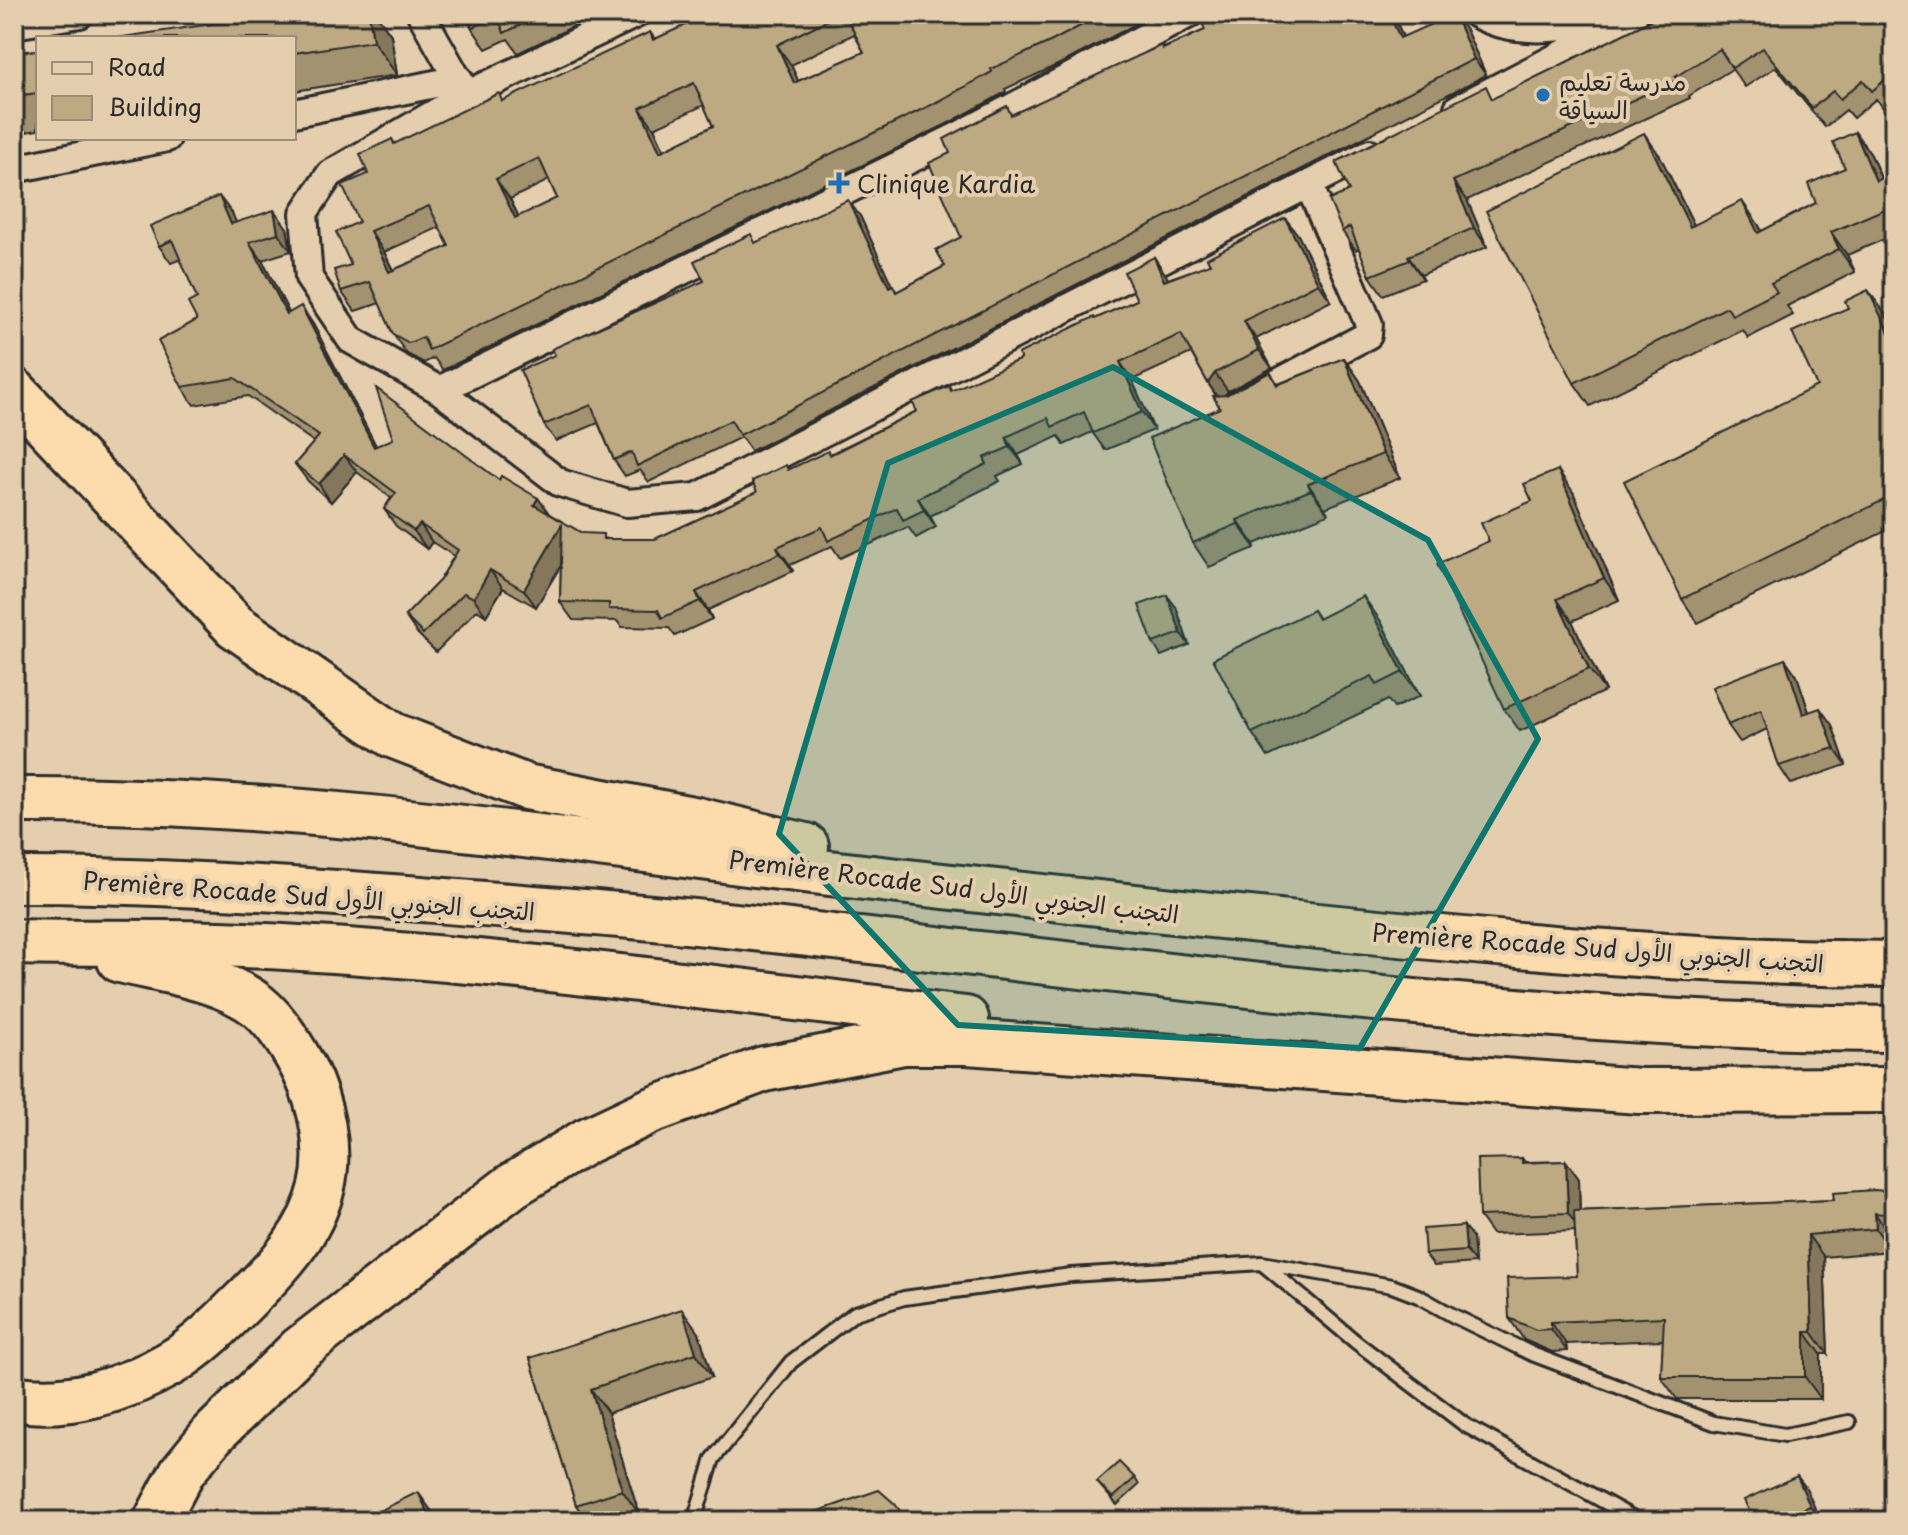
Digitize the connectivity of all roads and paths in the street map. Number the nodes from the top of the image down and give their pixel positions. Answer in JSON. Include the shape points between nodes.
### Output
{"nodes":[{"id":1,"x":80,"y":14,"type":"edge"},
{"id":2,"x":421,"y":14,"type":"edge"},
{"id":3,"x":636,"y":14,"type":"edge"},
{"id":4,"x":1189,"y":14,"type":"edge"},
{"id":5,"x":1476,"y":14,"type":"edge"},
{"id":6,"x":1638,"y":16,"type":"edge"},
{"id":7,"x":596,"y":22,"type":"edge"},
{"id":8,"x":14,"y":25,"type":"edge"},
{"id":9,"x":463,"y":87,"type":"junction"},
{"id":10,"x":296,"y":113,"type":"edge"},
{"id":11,"x":1436,"y":120,"type":"edge"},
{"id":12,"x":157,"y":140,"type":"edge"},
{"id":13,"x":1393,"y":141,"type":"edge"},
{"id":14,"x":24,"y":167,"type":"dead end"},
{"id":15,"x":1309,"y":185,"type":"junction"},
{"id":16,"x":439,"y":390,"type":"junction"},
{"id":17,"x":14,"y":391,"type":"edge"},
{"id":18,"x":1235,"y":405,"type":"edge"},
{"id":19,"x":14,"y":800,"type":"edge"},
{"id":20,"x":14,"y":880,"type":"edge"},
{"id":21,"x":1015,"y":896,"type":"junction"},
{"id":22,"x":31,"y":942,"type":"edge"},
{"id":23,"x":1894,"y":964,"type":"edge"},
{"id":24,"x":1894,"y":1029,"type":"edge"},
{"id":25,"x":1393,"y":1072,"type":"junction"},
{"id":26,"x":1894,"y":1090,"type":"edge"},
{"id":27,"x":1262,"y":1263,"type":"junction"},
{"id":28,"x":14,"y":1398,"type":"edge"},
{"id":29,"x":1849,"y":1422,"type":"dead end"},
{"id":30,"x":156,"y":1521,"type":"edge"},
{"id":31,"x":694,"y":1521,"type":"edge"},
{"id":32,"x":1639,"y":1521,"type":"edge"}],
"edges":[{"from":1,"to":8,"type":"street"},
{"from":2,"to":9,"type":"street"},
{"from":3,"to":7,"type":"street"},
{"from":4,"to":16,"type":"street","via":[[956,137]]},
{"from":5,"to":6,"type":"street","via":[[1490,22],[1548,30]]},
{"from":6,"to":11,"type":"street"},
{"from":7,"to":9,"type":"street"},
{"from":9,"to":10,"type":"street"},
{"from":9,"to":16,"type":"street","via":[[330,174],[304,213],[309,278],[351,340]]},
{"from":12,"to":14,"type":"street"},
{"from":13,"to":15,"type":"street"},
{"from":15,"to":16,"type":"street","via":[[697,497],[627,503],[560,483]]},
{"from":15,"to":18,"type":"street","via":[[1369,324],[1368,335]]},
{"from":17,"to":21,"type":"highway","via":[[235,626],[392,735],[526,787],[693,819]]},
{"from":19,"to":21,"type":"highway","name":"Première Rocade Sud التجنب الجنوبي الأول","via":[[187,804],[418,823]]},
{"from":20,"to":24,"type":"highway","name":"Première Rocade Sud التجنب الجنوبي الأول","via":[[216,885],[528,908],[1541,1014]]},
{"from":21,"to":23,"type":"highway","name":"Première Rocade Sud التجنب الجنوبي الأول","via":[[1620,953]]},
{"from":22,"to":25,"type":"highway","via":[[244,945],[489,965]]},
{"from":22,"to":28,"type":"highway","via":[[210,982],[257,1006],[297,1056],[310,1082],[325,1154],[322,1185],[291,1253],[205,1338],[171,1363],[95,1394],[55,1402]]},
{"from":25,"to":26,"type":"highway","via":[[1640,1091]]},
{"from":25,"to":30,"type":"highway","via":[[904,1042],[764,1069],[709,1088],[586,1141],[512,1186],[300,1349],[213,1434],[182,1472]]},
{"from":27,"to":29,"type":"lane","via":[[1392,1286],[1532,1354],[1714,1423],[1785,1435]]},
{"from":27,"to":31,"type":"lane","via":[[1071,1275],[904,1298],[855,1313],[791,1362],[713,1459]]},
{"from":27,"to":32,"type":"lane","via":[[1465,1425]]}]}
